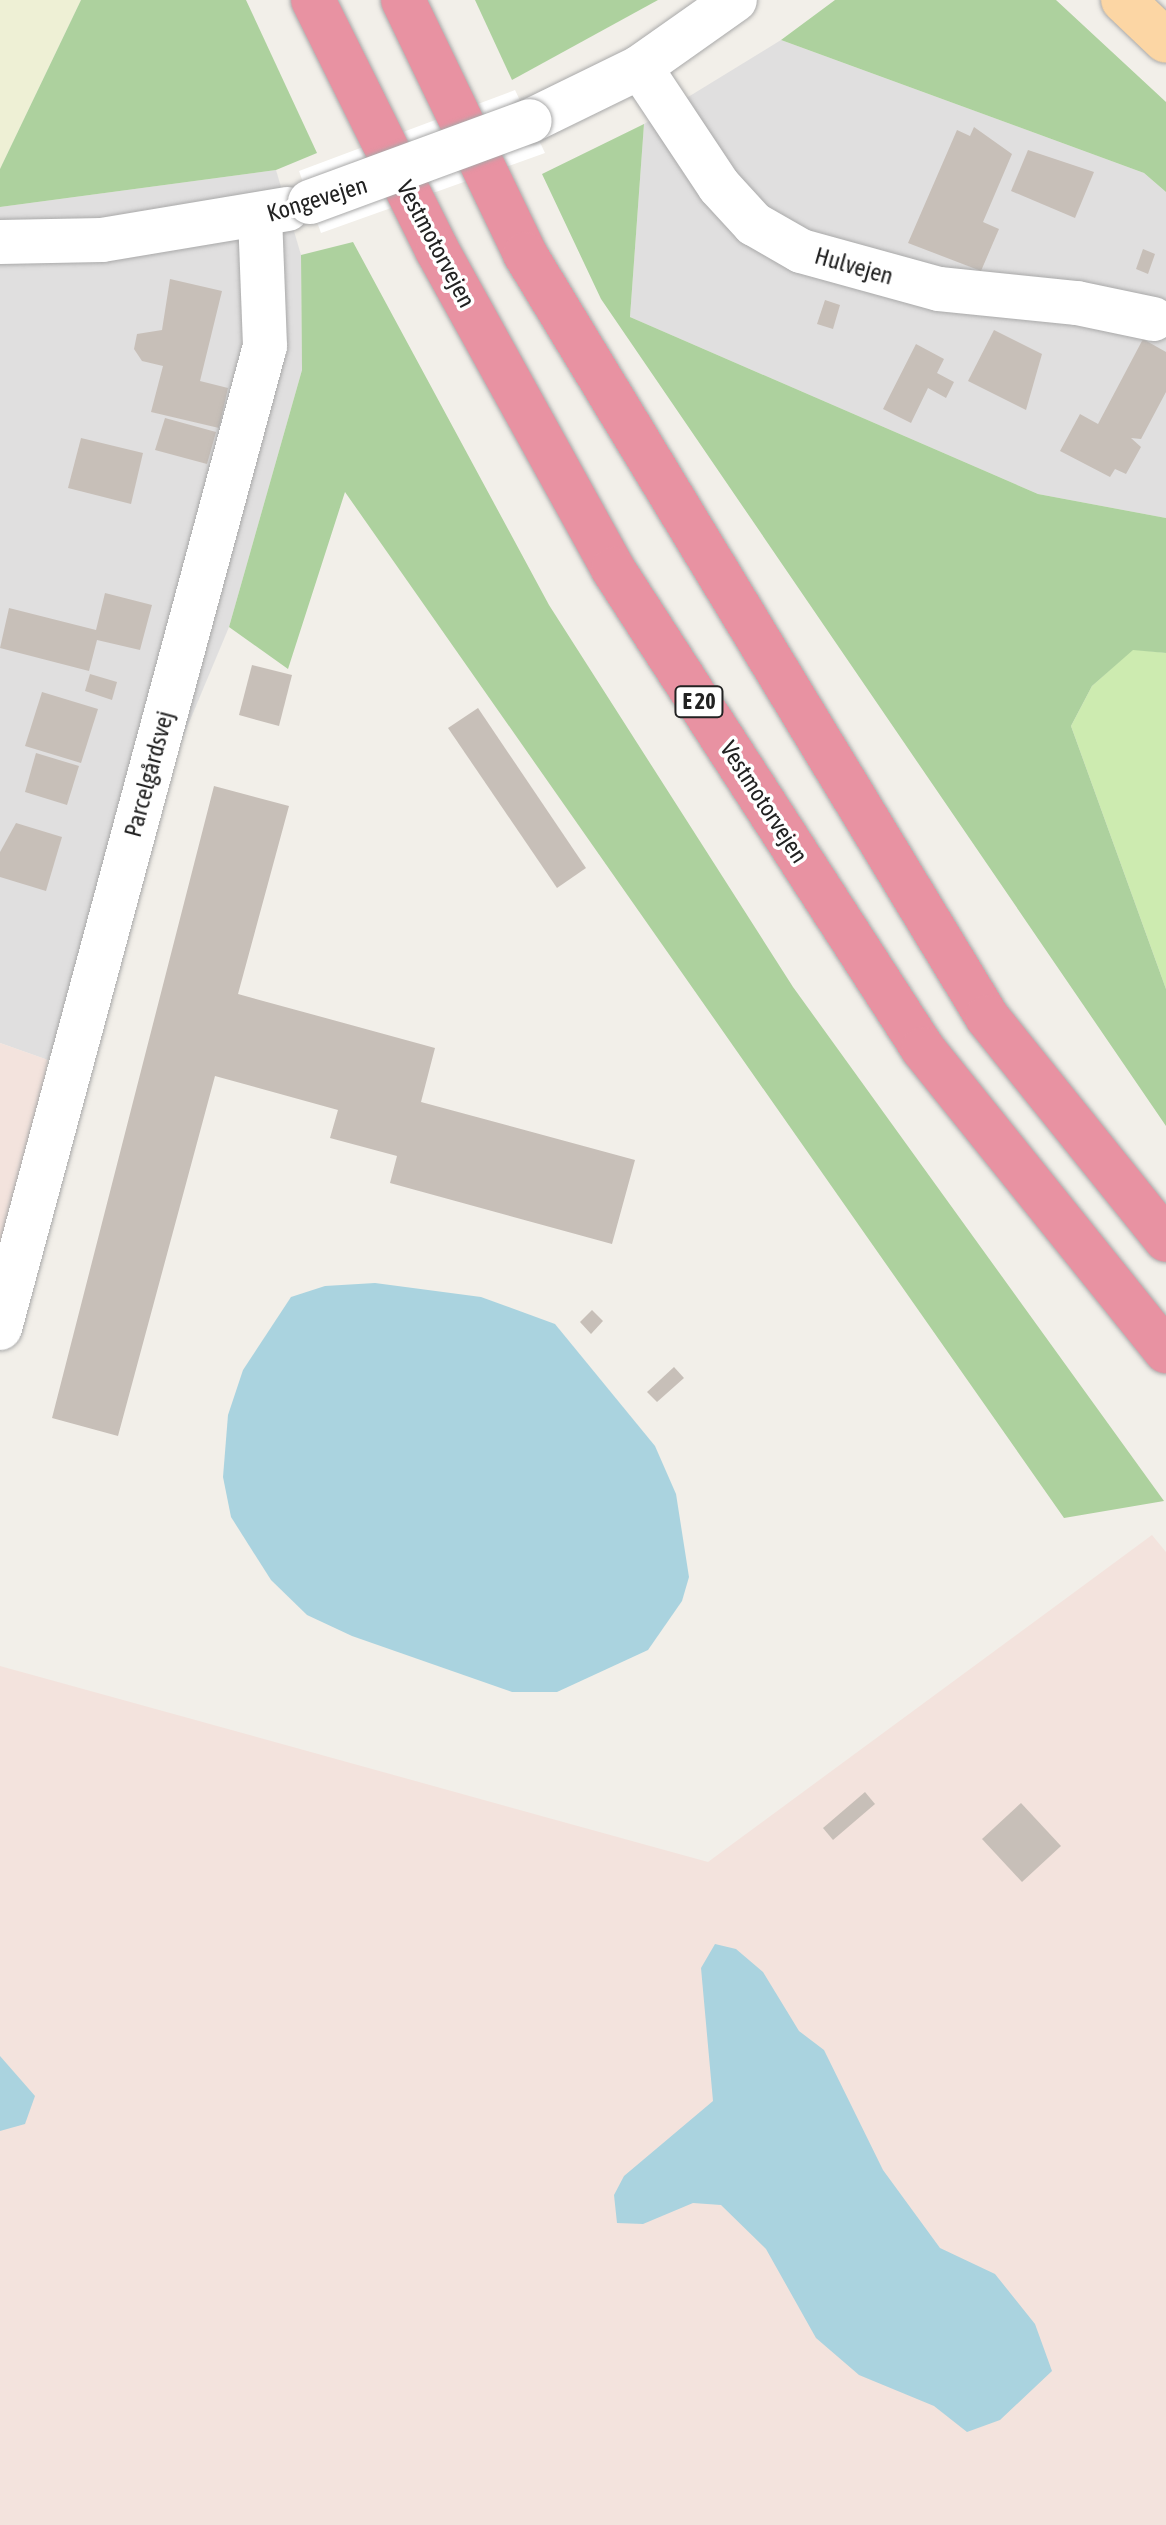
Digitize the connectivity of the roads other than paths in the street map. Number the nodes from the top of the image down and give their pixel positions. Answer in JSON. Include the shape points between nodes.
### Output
{"nodes":[{"id":1,"x":313,"y":0,"type":"edge"},
{"id":2,"x":403,"y":0,"type":"edge"},
{"id":3,"x":735,"y":0,"type":"edge"},
{"id":4,"x":1123,"y":0,"type":"edge"},
{"id":5,"x":1166,"y":41,"type":"edge"},
{"id":6,"x":640,"y":67,"type":"junction"},
{"id":7,"x":260,"y":216,"type":"junction"},
{"id":8,"x":0,"y":242,"type":"edge"},
{"id":9,"x":1153,"y":319,"type":"dead end"},
{"id":10,"x":1166,"y":1240,"type":"edge"},
{"id":11,"x":0,"y":1328,"type":"edge"},
{"id":12,"x":1166,"y":1351,"type":"edge"}],
"edges":[{"from":1,"to":12,"type":"highway","name":"Vestmotorvejen","number":"E 20","via":[[437,250],[613,569],[923,1049]]},
{"from":2,"to":10,"type":"highway","via":[[525,254],[987,1017]]},
{"from":3,"to":6,"type":"street","name":"Kongevejen"},
{"from":4,"to":5,"type":"main road"},
{"from":6,"to":7,"type":"street","name":"Kongevejen","bridge":true,"via":[[530,121]]},
{"from":6,"to":9,"type":"street","name":"Hulvejen","via":[[719,186],[754,224],[801,251],[939,289],[1077,303]]},
{"from":7,"to":8,"type":"street","name":"Kongevejen","via":[[102,240]]},
{"from":7,"to":11,"type":"street","name":"Parcelgårdsvej","via":[[265,346]]}]}
